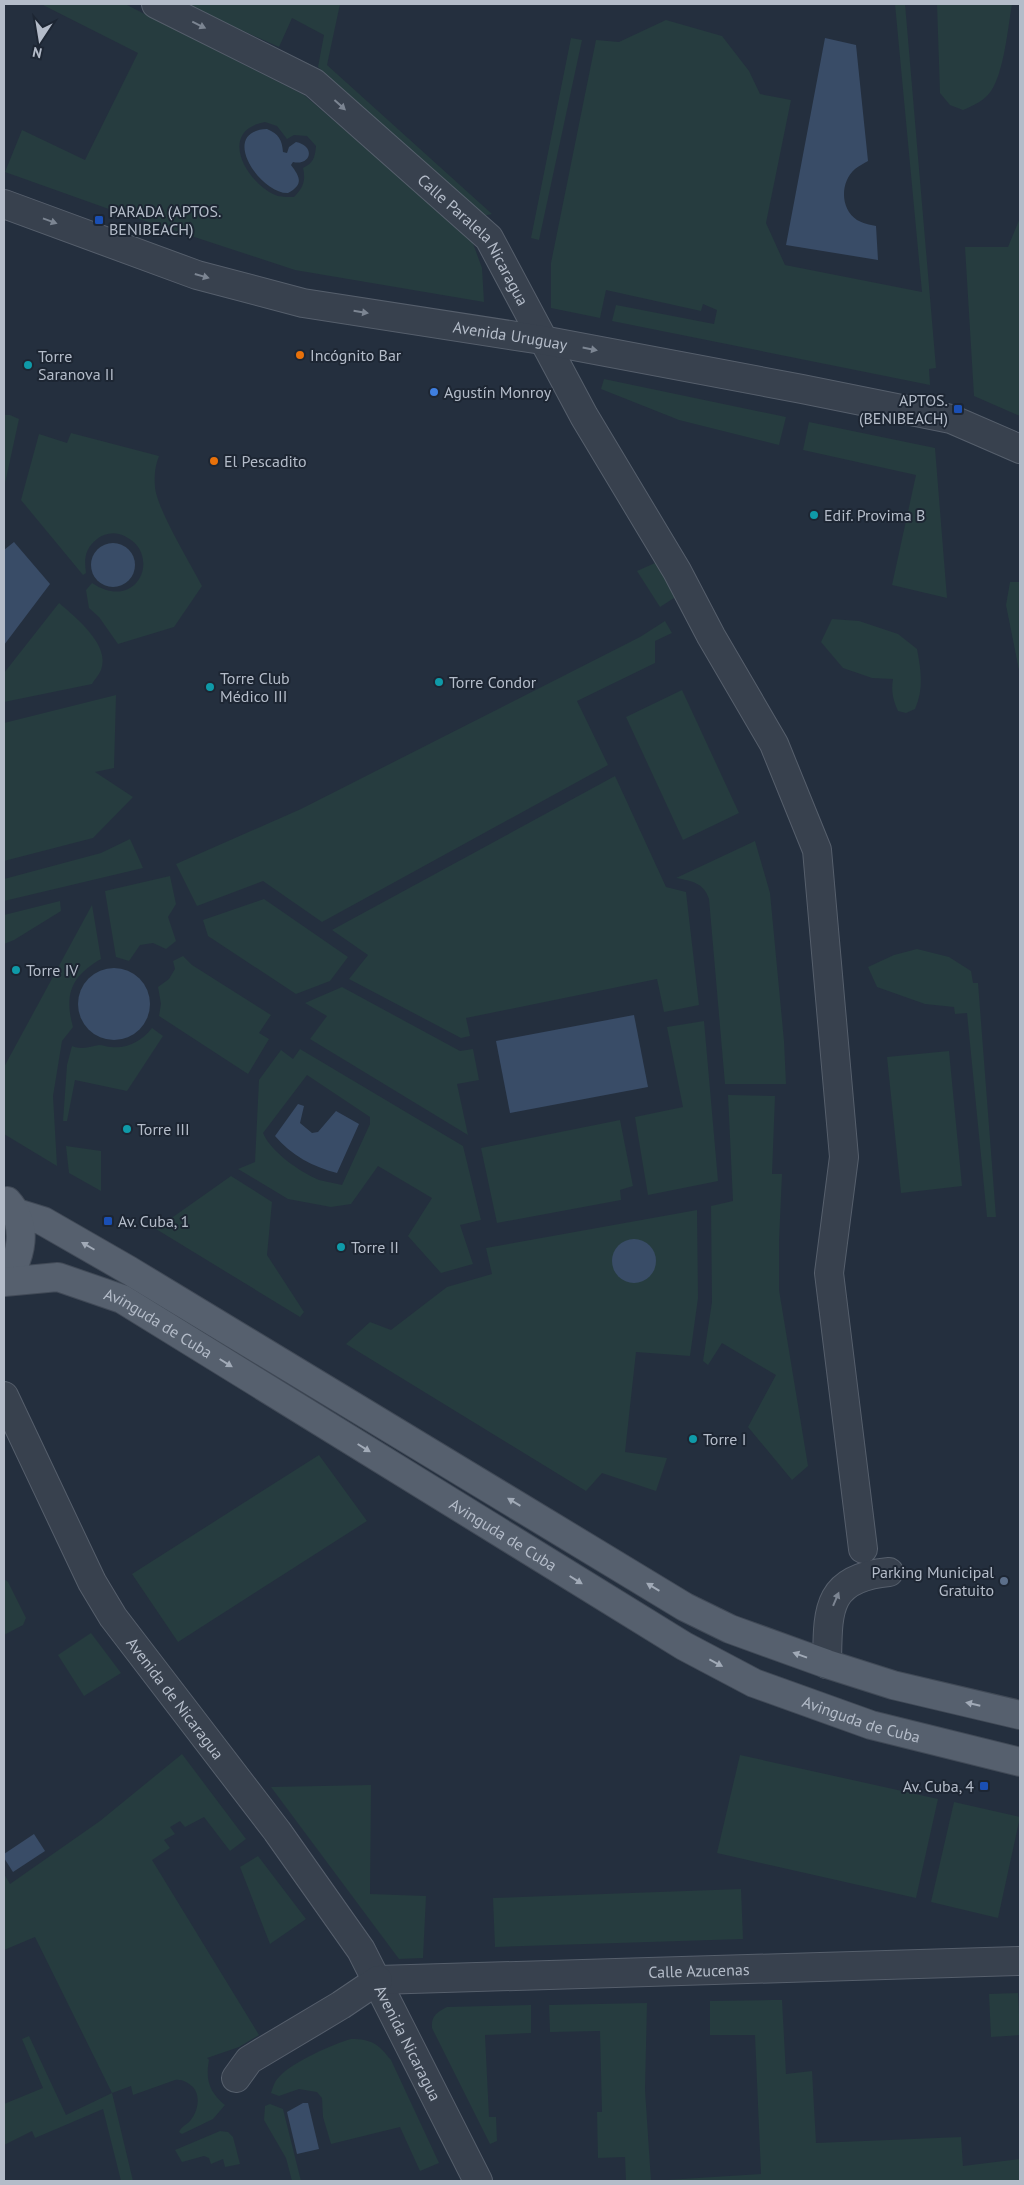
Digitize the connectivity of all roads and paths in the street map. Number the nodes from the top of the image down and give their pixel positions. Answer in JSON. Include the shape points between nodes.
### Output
{"nodes":[{"id":1,"x":156,"y":4,"type":"edge"},
{"id":2,"x":4,"y":204,"type":"edge"},
{"id":3,"x":542,"y":340,"type":"junction"},
{"id":4,"x":1020,"y":449,"type":"edge"},
{"id":5,"x":9,"y":1205,"type":"edge"},
{"id":6,"x":4,"y":1282,"type":"edge"},
{"id":7,"x":4,"y":1396,"type":"edge"},
{"id":8,"x":863,"y":1549,"type":"dead end"},
{"id":9,"x":889,"y":1572,"type":"dead end"},
{"id":10,"x":827,"y":1664,"type":"junction"},
{"id":11,"x":1020,"y":1715,"type":"edge"},
{"id":12,"x":1020,"y":1762,"type":"edge"},
{"id":13,"x":1020,"y":1960,"type":"edge"},
{"id":14,"x":378,"y":1980,"type":"junction"},
{"id":15,"x":236,"y":2078,"type":"dead end"},
{"id":16,"x":478,"y":2181,"type":"edge"}],
"edges":[{"from":1,"to":3,"type":"street","name":"Calle Paralela Nicaragua","one_way":true,"via":[[314,83],[489,238]]},
{"from":2,"to":3,"type":"street","name":"Avenida Uruguay","one_way":true,"via":[[197,275],[304,303]]},
{"from":3,"to":4,"type":"street","name":"Avenida Uruguay","one_way":true,"via":[[951,419]]},
{"from":3,"to":8,"type":"street","name":"Calle Paralela Nicaragua","via":[[774,744],[817,850],[844,1157],[829,1273]]},
{"from":5,"to":6,"type":"main road","via":[[18,1220],[20,1253]]},
{"from":10,"to":5,"type":"main road","name":"Avinguda de Cuba","one_way":true,"via":[[730,1629],[685,1607],[130,1271]]},
{"from":6,"to":12,"type":"main road","name":"Avinguda de Cuba","one_way":true,"via":[[58,1278],[122,1299],[675,1641],[754,1683],[871,1725]]},
{"from":7,"to":14,"type":"street","name":"Avenida de Nicaragua","via":[[92,1582],[113,1618],[276,1831],[362,1950]]},
{"from":10,"to":9,"type":"street","one_way":true,"via":[[831,1611],[840,1589],[867,1574]]},
{"from":11,"to":10,"type":"main road","name":"Avinguda de Cuba","one_way":true,"via":[[893,1685]]},
{"from":13,"to":14,"type":"street","name":"Calle Azucenas"},
{"from":14,"to":15,"type":"street","name":"Avenida Nicaragua","via":[[249,2060]]},
{"from":14,"to":16,"type":"street","name":"Avenida Nicaragua"}]}
